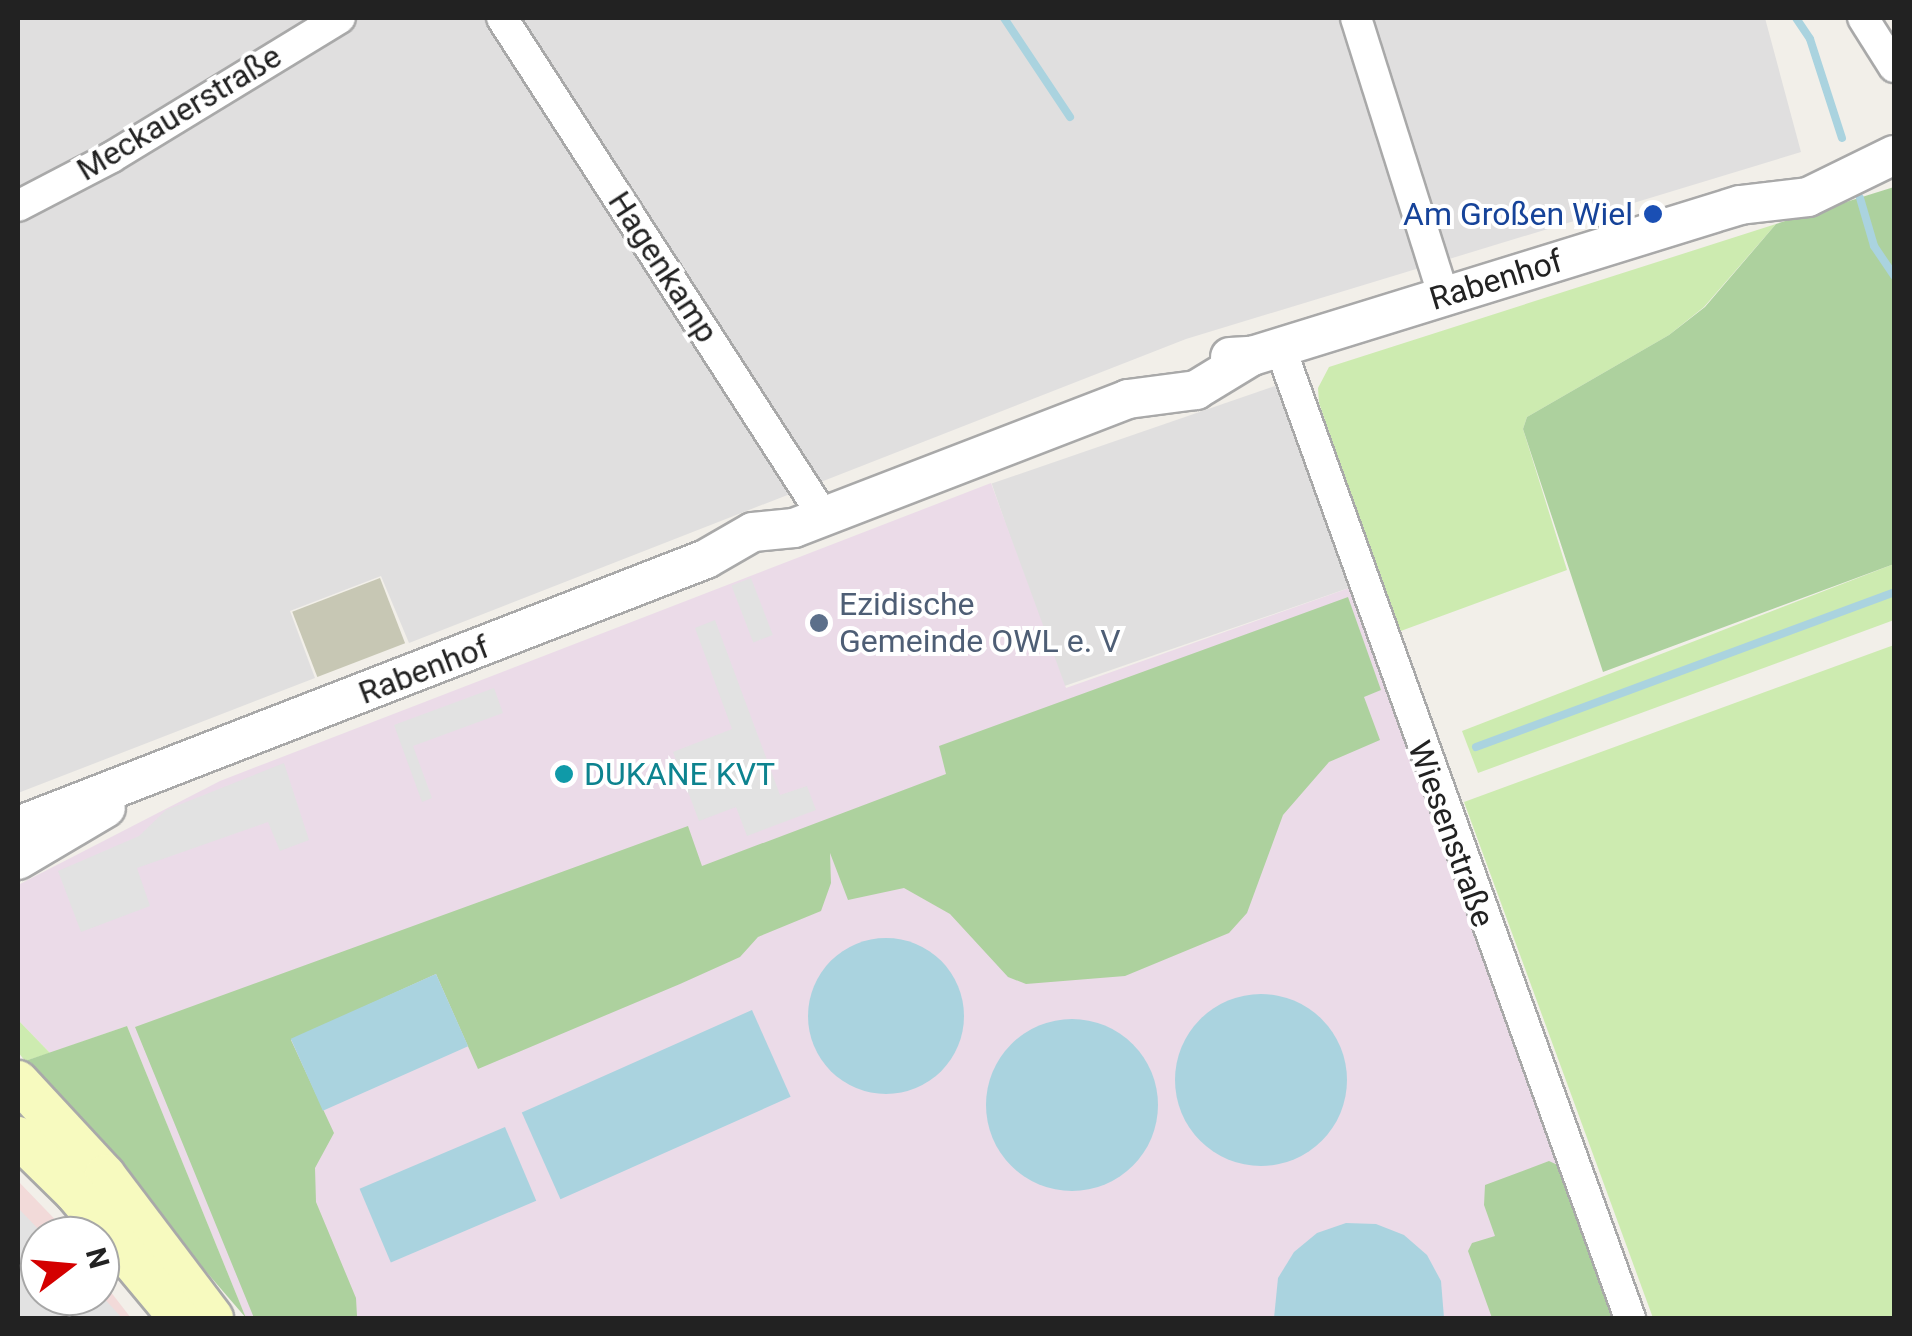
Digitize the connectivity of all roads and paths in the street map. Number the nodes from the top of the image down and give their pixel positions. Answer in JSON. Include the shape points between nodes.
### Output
{"nodes":[{"id":1,"x":340,"y":18,"type":"edge"},
{"id":2,"x":502,"y":18,"type":"edge"},
{"id":3,"x":1356,"y":18,"type":"edge"},
{"id":4,"x":1864,"y":18,"type":"edge"},
{"id":5,"x":1894,"y":67,"type":"edge"},
{"id":6,"x":1881,"y":160,"type":"edge"},
{"id":7,"x":18,"y":206,"type":"edge"},
{"id":8,"x":1444,"y":296,"type":"junction"},
{"id":9,"x":1266,"y":352,"type":"junction"},
{"id":10,"x":809,"y":522,"type":"junction"},
{"id":11,"x":143,"y":781,"type":"junction"},
{"id":12,"x":18,"y":826,"type":"edge"},
{"id":13,"x":18,"y":860,"type":"edge"},
{"id":14,"x":18,"y":1081,"type":"edge"},
{"id":15,"x":18,"y":1137,"type":"edge"},
{"id":16,"x":179,"y":1318,"type":"edge"},
{"id":17,"x":213,"y":1318,"type":"edge"},
{"id":18,"x":1630,"y":1318,"type":"edge"}],
"edges":[{"from":1,"to":7,"type":"street","name":"Meckauerstraße"},
{"from":2,"to":10,"type":"street","name":"Hagenkamp"},
{"from":3,"to":8,"type":"street"},
{"from":4,"to":5,"type":"street"},
{"from":6,"to":8,"type":"street","name":"Rabenhof","via":[[1808,197],[1740,206]]},
{"from":8,"to":9,"type":"street","name":"Rabenhof"},
{"from":9,"to":10,"type":"street","name":"Rabenhof","via":[[1184,365],[1128,400]]},
{"from":9,"to":18,"type":"street","name":"Wiesenstraße"},
{"from":10,"to":11,"type":"street","name":"Rabenhof","via":[[754,532],[706,560]]},
{"from":11,"to":12,"type":"street","name":"Rabenhof"},
{"from":11,"to":13,"type":"street","name":"Rabenhof"},
{"from":14,"to":17,"type":"main road","via":[[105,1176]]},
{"from":15,"to":16,"type":"main road","via":[[74,1192]]}]}
